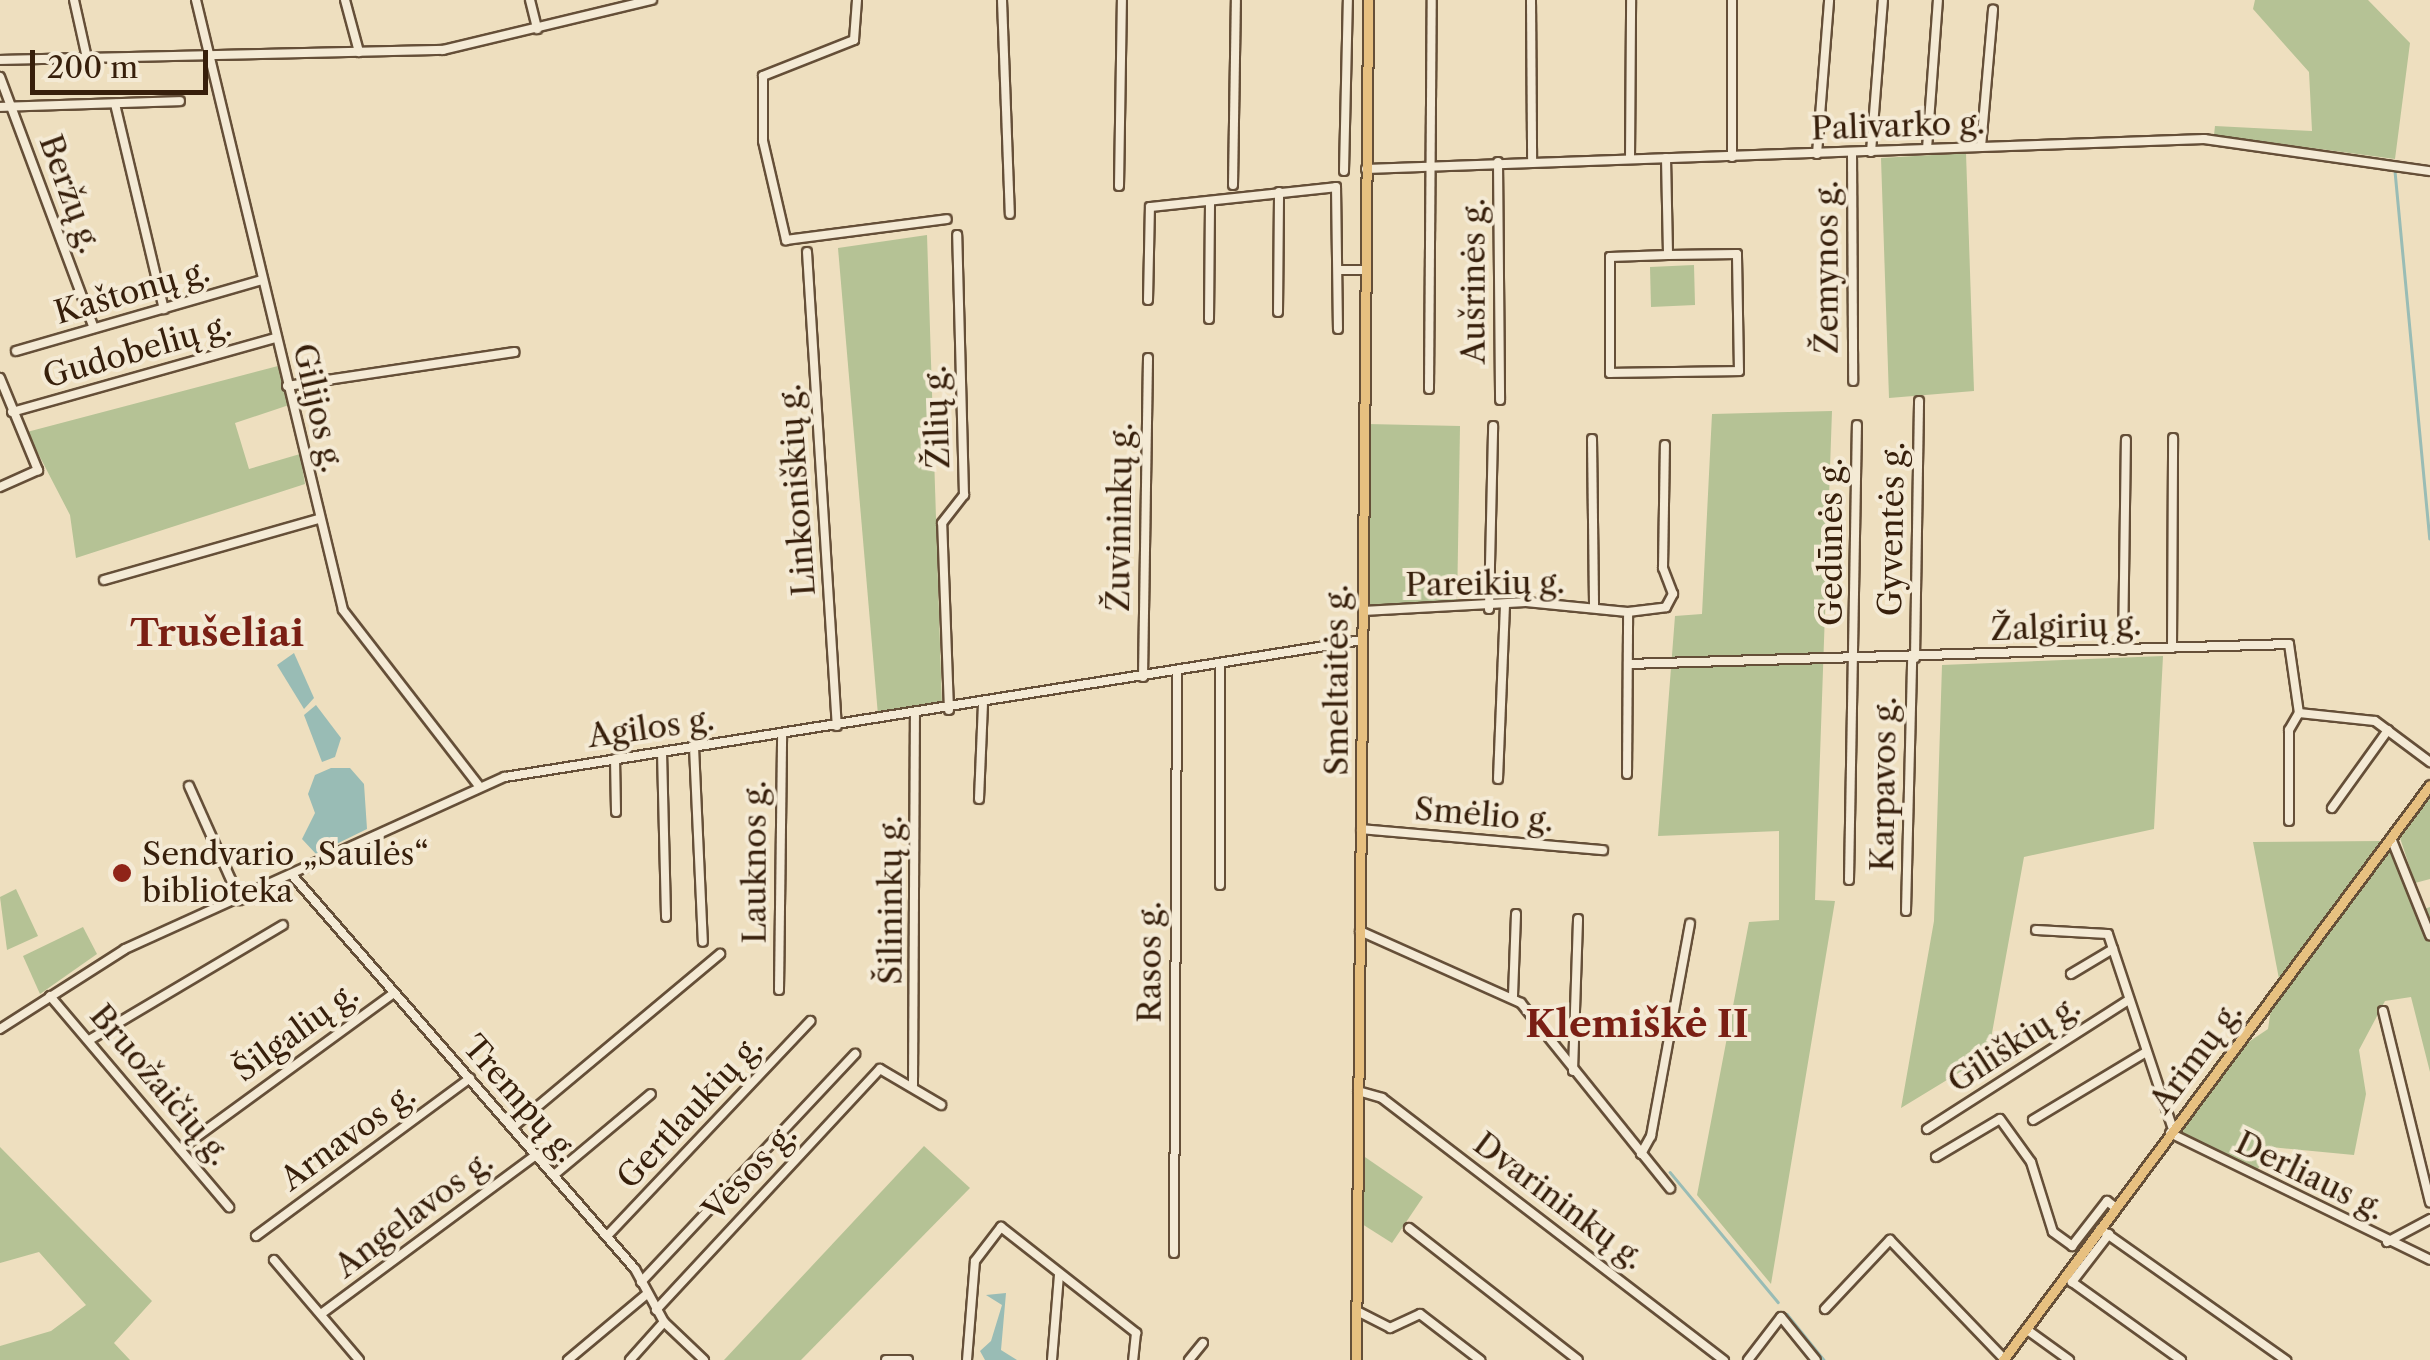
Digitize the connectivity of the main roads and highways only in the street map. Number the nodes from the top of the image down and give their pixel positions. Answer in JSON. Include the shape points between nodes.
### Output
{"nodes":[{"id":1,"x":1368,"y":0,"type":"edge"},
{"id":2,"x":2430,"y":785,"type":"edge"},
{"id":3,"x":2004,"y":1359,"type":"edge"},
{"id":4,"x":1356,"y":1360,"type":"edge"}],
"edges":[{"from":1,"to":4,"type":"main road","name":"Smeltaitės g."},
{"from":2,"to":3,"type":"main road","name":"Arimų g."}]}
